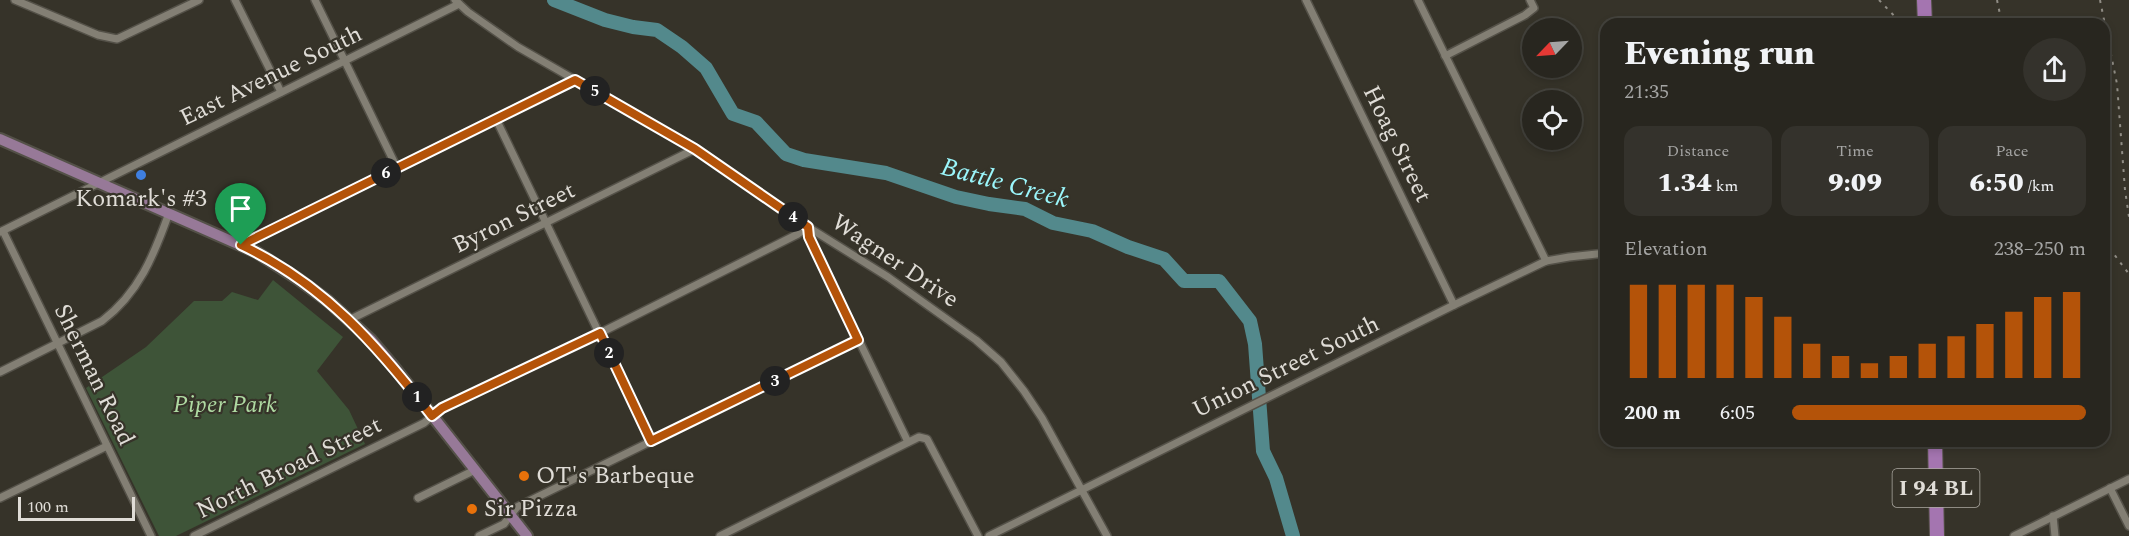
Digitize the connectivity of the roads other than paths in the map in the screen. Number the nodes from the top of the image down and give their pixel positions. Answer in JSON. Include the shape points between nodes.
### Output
{"nodes":[{"id":1,"x":15,"y":0,"type":"edge"},
{"id":2,"x":199,"y":0,"type":"edge"},
{"id":3,"x":235,"y":0,"type":"edge"},
{"id":4,"x":315,"y":0,"type":"edge"},
{"id":5,"x":1306,"y":0,"type":"edge"},
{"id":6,"x":1418,"y":0,"type":"edge"},
{"id":7,"x":1530,"y":0,"type":"edge"},
{"id":8,"x":1924,"y":0,"type":"edge"},
{"id":9,"x":457,"y":2,"type":"edge"},
{"id":10,"x":1925,"y":18,"type":"edge"},
{"id":11,"x":1445,"y":56,"type":"junction"},
{"id":12,"x":344,"y":61,"type":"junction"},
{"id":13,"x":575,"y":80,"type":"junction"},
{"id":14,"x":281,"y":92,"type":"junction"},
{"id":15,"x":496,"y":119,"type":"junction"},
{"id":16,"x":0,"y":139,"type":"edge"},
{"id":17,"x":695,"y":149,"type":"junction"},
{"id":18,"x":397,"y":168,"type":"junction"},
{"id":19,"x":100,"y":182,"type":"junction"},
{"id":20,"x":169,"y":213,"type":"junction"},
{"id":21,"x":546,"y":224,"type":"junction"},
{"id":22,"x":808,"y":227,"type":"junction"},
{"id":23,"x":2,"y":232,"type":"edge"},
{"id":24,"x":241,"y":245,"type":"junction"},
{"id":25,"x":1600,"y":254,"type":"edge"},
{"id":26,"x":1546,"y":261,"type":"junction"},
{"id":27,"x":1454,"y":305,"type":"junction"},
{"id":28,"x":349,"y":320,"type":"junction"},
{"id":29,"x":600,"y":333,"type":"junction"},
{"id":30,"x":858,"y":340,"type":"junction"},
{"id":31,"x":57,"y":344,"type":"junction"},
{"id":32,"x":0,"y":372,"type":"edge"},
{"id":33,"x":432,"y":416,"type":"junction"},
{"id":34,"x":651,"y":441,"type":"junction"},
{"id":35,"x":908,"y":442,"type":"junction"},
{"id":36,"x":107,"y":446,"type":"junction"},
{"id":37,"x":1935,"y":447,"type":"edge"},
{"id":38,"x":475,"y":470,"type":"junction"},
{"id":39,"x":2129,"y":479,"type":"edge"},
{"id":40,"x":2110,"y":488,"type":"junction"},
{"id":41,"x":1082,"y":489,"type":"junction"},
{"id":42,"x":0,"y":498,"type":"edge"},
{"id":43,"x":418,"y":498,"type":"dead end"},
{"id":44,"x":510,"y":515,"type":"junction"},
{"id":45,"x":2053,"y":516,"type":"junction"},
{"id":46,"x":2129,"y":526,"type":"edge"},
{"id":47,"x":992,"y":535,"type":"edge"},
{"id":48,"x":151,"y":536,"type":"edge"},
{"id":49,"x":194,"y":536,"type":"edge"},
{"id":50,"x":478,"y":536,"type":"edge"},
{"id":51,"x":527,"y":536,"type":"edge"},
{"id":52,"x":720,"y":536,"type":"edge"},
{"id":53,"x":978,"y":536,"type":"edge"},
{"id":54,"x":1107,"y":536,"type":"edge"},
{"id":55,"x":1937,"y":536,"type":"edge"},
{"id":56,"x":2014,"y":536,"type":"edge"},
{"id":57,"x":2055,"y":536,"type":"edge"}],
"edges":[{"from":1,"to":2,"type":"street","via":[[98,35],[117,39]]},
{"from":3,"to":14,"type":"street"},
{"from":4,"to":12,"type":"street"},
{"from":5,"to":27,"type":"street","name":"Hoag Street"},
{"from":6,"to":11,"type":"street"},
{"from":7,"to":11,"type":"street","via":[[1534,8],[1525,15]]},
{"from":8,"to":10,"type":"highway"},
{"from":9,"to":12,"type":"street","name":"East Avenue South"},
{"from":9,"to":13,"type":"street","name":"Wagner Drive","via":[[518,47]]},
{"from":11,"to":26,"type":"street"},
{"from":12,"to":14,"type":"street","name":"East Avenue South"},
{"from":12,"to":18,"type":"street"},
{"from":13,"to":15,"type":"street"},
{"from":13,"to":17,"type":"street","name":"Wagner Drive"},
{"from":14,"to":19,"type":"street","name":"East Avenue South"},
{"from":15,"to":18,"type":"street"},
{"from":15,"to":21,"type":"street"},
{"from":16,"to":19,"type":"main road"},
{"from":17,"to":21,"type":"street","name":"Byron Street"},
{"from":17,"to":22,"type":"street","name":"Wagner Drive"},
{"from":18,"to":24,"type":"street"},
{"from":19,"to":20,"type":"main road"},
{"from":19,"to":23,"type":"street","name":"East Avenue South"},
{"from":20,"to":24,"type":"main road"},
{"from":20,"to":31,"type":"street","via":[[132,294],[102,321]]},
{"from":21,"to":28,"type":"street","name":"Byron Street"},
{"from":21,"to":29,"type":"street"},
{"from":22,"to":29,"type":"street","name":"North Broad Street"},
{"from":22,"to":30,"type":"street","via":[[809,237]]},
{"from":22,"to":41,"type":"street","name":"Wagner Drive","via":[[888,277],[1001,362],[1042,418]]},
{"from":23,"to":31,"type":"street","name":"Sherman Road"},
{"from":24,"to":28,"type":"main road","via":[[298,279]]},
{"from":25,"to":26,"type":"street","name":"Union Street South"},
{"from":26,"to":27,"type":"street","name":"Union Street South"},
{"from":27,"to":41,"type":"street","name":"Union Street South"},
{"from":28,"to":33,"type":"main road","via":[[394,367]]},
{"from":29,"to":33,"type":"street","name":"North Broad Street"},
{"from":29,"to":34,"type":"street"},
{"from":30,"to":34,"type":"street"},
{"from":30,"to":35,"type":"street"},
{"from":31,"to":32,"type":"street"},
{"from":31,"to":36,"type":"street","name":"Sherman Road"},
{"from":33,"to":38,"type":"main road"},
{"from":33,"to":49,"type":"street","name":"North Broad Street"},
{"from":34,"to":44,"type":"street","via":[[517,507]]},
{"from":35,"to":52,"type":"street"},
{"from":35,"to":53,"type":"street","via":[[919,437],[927,439]]},
{"from":36,"to":42,"type":"street"},
{"from":36,"to":48,"type":"street","name":"Sherman Road"},
{"from":37,"to":55,"type":"highway","number":"I 94 BL"},
{"from":38,"to":43,"type":"street"},
{"from":38,"to":44,"type":"main road"},
{"from":39,"to":40,"type":"street"},
{"from":40,"to":45,"type":"street"},
{"from":40,"to":46,"type":"street"},
{"from":41,"to":47,"type":"street","name":"Union Street South"},
{"from":41,"to":54,"type":"street","name":"Wagner Drive"},
{"from":44,"to":50,"type":"street","via":[[504,524]]},
{"from":44,"to":51,"type":"main road"},
{"from":45,"to":56,"type":"street"},
{"from":45,"to":57,"type":"street"}]}
